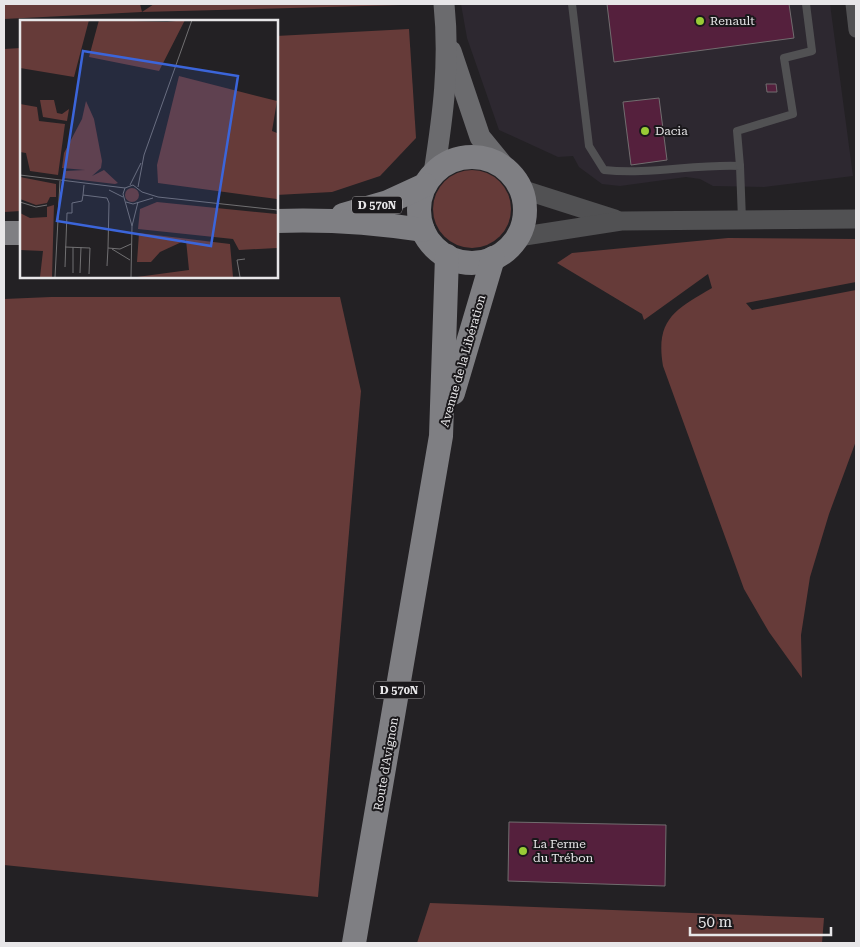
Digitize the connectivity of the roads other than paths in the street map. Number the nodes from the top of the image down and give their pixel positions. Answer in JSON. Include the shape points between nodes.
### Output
{"nodes":[{"id":1,"x":444,"y":4,"type":"edge"},
{"id":2,"x":572,"y":4,"type":"edge"},
{"id":3,"x":806,"y":4,"type":"edge"},
{"id":4,"x":853,"y":4,"type":"edge"},
{"id":5,"x":856,"y":30,"type":"edge"},
{"id":6,"x":448,"y":41,"type":"junction"},
{"id":7,"x":740,"y":166,"type":"junction"},
{"id":8,"x":507,"y":170,"type":"junction"},
{"id":9,"x":429,"y":179,"type":"junction"},
{"id":10,"x":521,"y":189,"type":"junction"},
{"id":11,"x":327,"y":219,"type":"junction"},
{"id":12,"x":856,"y":219,"type":"edge"},
{"id":13,"x":742,"y":220,"type":"junction"},
{"id":14,"x":278,"y":221,"type":"edge"},
{"id":15,"x":621,"y":221,"type":"junction"},
{"id":16,"x":423,"y":230,"type":"junction"},
{"id":17,"x":4,"y":233,"type":"edge"},
{"id":18,"x":20,"y":233,"type":"edge"},
{"id":19,"x":518,"y":237,"type":"junction"},
{"id":20,"x":447,"y":256,"type":"junction"},
{"id":21,"x":493,"y":258,"type":"junction"},
{"id":22,"x":441,"y":436,"type":"junction"},
{"id":23,"x":354,"y":943,"type":"edge"}],
"edges":[{"from":1,"to":6,"type":"main road"},
{"from":2,"to":7,"type":"lane","via":[[589,146],[604,170],[625,172],[711,164]]},
{"from":3,"to":7,"type":"lane","via":[[812,51],[784,58],[793,114],[737,130]]},
{"from":4,"to":5,"type":"street"},
{"from":6,"to":8,"type":"main road","via":[[480,136]]},
{"from":6,"to":9,"type":"main road","via":[[443,114]]},
{"from":7,"to":13,"type":"lane"},
{"from":8,"to":9,"type":"main road","via":[[493,161],[478,157],[462,158],[446,163]]},
{"from":8,"to":10,"type":"main road"},
{"from":9,"to":11,"type":"main road","number":"D 570N","via":[[388,202]]},
{"from":9,"to":16,"type":"main road","via":[[420,198]]},
{"from":10,"to":15,"type":"street"},
{"from":10,"to":19,"type":"main road","via":[[525,205],[524,222]]},
{"from":11,"to":14,"type":"main road","number":"D 570N"},
{"from":11,"to":16,"type":"main road","number":"D 570N"},
{"from":12,"to":13,"type":"street"},
{"from":13,"to":15,"type":"street"},
{"from":15,"to":19,"type":"street"},
{"from":16,"to":20,"type":"main road","via":[[432,246]]},
{"from":17,"to":18,"type":"main road"},
{"from":19,"to":21,"type":"main road","via":[[507,250]]},
{"from":20,"to":21,"type":"main road","via":[[470,262]]},
{"from":20,"to":22,"type":"main road","name":"Avenue de la Libération","number":"D 570N"},
{"from":21,"to":22,"type":"main road","name":"Avenue de la Libération","number":"D 570N"},
{"from":22,"to":23,"type":"main road","name":"Route d'Avignon","number":"D 570N"}]}
